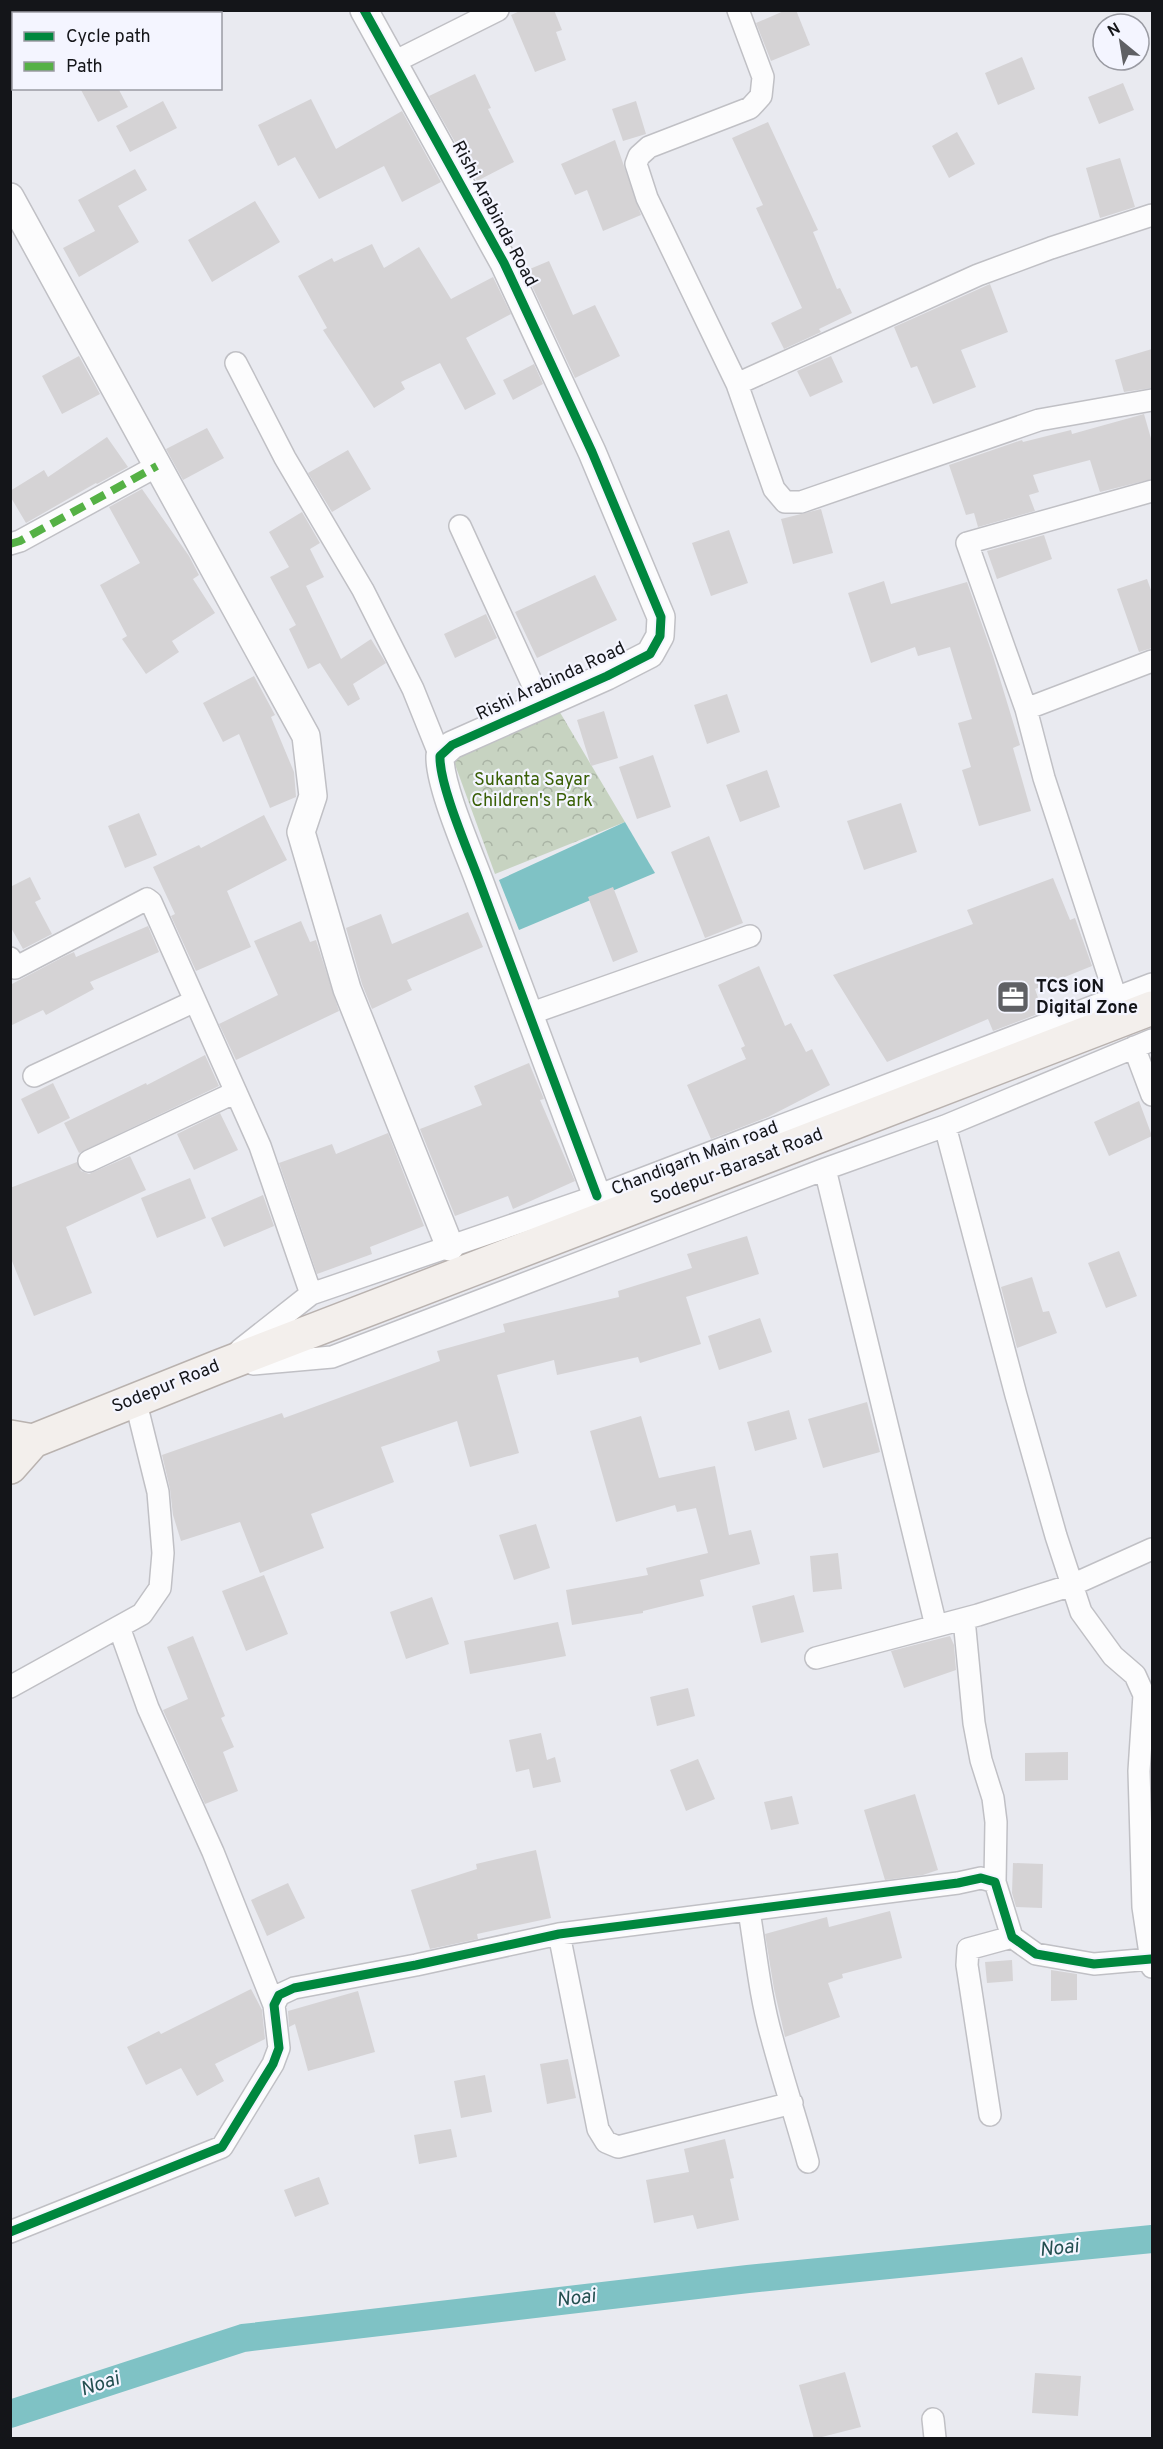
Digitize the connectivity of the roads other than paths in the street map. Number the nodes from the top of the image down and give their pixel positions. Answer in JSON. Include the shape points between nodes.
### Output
{"nodes":[{"id":1,"x":364,"y":10,"type":"edge"},
{"id":2,"x":498,"y":10,"type":"edge"},
{"id":3,"x":738,"y":10,"type":"edge"},
{"id":4,"x":394,"y":62,"type":"junction"},
{"id":5,"x":13,"y":207,"type":"edge"},
{"id":6,"x":1152,"y":215,"type":"edge"},
{"id":7,"x":236,"y":363,"type":"dead end"},
{"id":8,"x":737,"y":384,"type":"junction"},
{"id":9,"x":1152,"y":400,"type":"edge"},
{"id":10,"x":157,"y":466,"type":"junction"},
{"id":11,"x":1152,"y":491,"type":"edge"},
{"id":12,"x":460,"y":526,"type":"dead end"},
{"id":13,"x":10,"y":544,"type":"edge"},
{"id":14,"x":1152,"y":661,"type":"edge"},
{"id":15,"x":542,"y":705,"type":"junction"},
{"id":16,"x":1026,"y":708,"type":"junction"},
{"id":17,"x":440,"y":756,"type":"junction"},
{"id":18,"x":750,"y":936,"type":"dead end"},
{"id":19,"x":10,"y":958,"type":"edge"},
{"id":20,"x":1152,"y":984,"type":"edge"},
{"id":21,"x":1116,"y":998,"type":"junction"},
{"id":22,"x":195,"y":1001,"type":"junction"},
{"id":23,"x":1152,"y":1008,"type":"edge"},
{"id":24,"x":529,"y":1014,"type":"junction"},
{"id":25,"x":1143,"y":1043,"type":"edge"},
{"id":26,"x":34,"y":1076,"type":"dead end"},
{"id":27,"x":236,"y":1092,"type":"junction"},
{"id":28,"x":1152,"y":1095,"type":"edge"},
{"id":29,"x":945,"y":1126,"type":"junction"},
{"id":30,"x":89,"y":1161,"type":"dead end"},
{"id":31,"x":825,"y":1169,"type":"junction"},
{"id":32,"x":597,"y":1196,"type":"junction"},
{"id":33,"x":450,"y":1247,"type":"junction"},
{"id":34,"x":311,"y":1294,"type":"junction"},
{"id":35,"x":322,"y":1327,"type":"joint"},
{"id":36,"x":218,"y":1366,"type":"junction"},
{"id":37,"x":135,"y":1399,"type":"junction"},
{"id":38,"x":22,"y":1439,"type":"edge"},
{"id":39,"x":10,"y":1467,"type":"edge"},
{"id":40,"x":1152,"y":1549,"type":"edge"},
{"id":41,"x":1072,"y":1585,"type":"junction"},
{"id":42,"x":964,"y":1619,"type":"junction"},
{"id":43,"x":936,"y":1626,"type":"junction"},
{"id":44,"x":119,"y":1627,"type":"junction"},
{"id":45,"x":816,"y":1658,"type":"dead end"},
{"id":46,"x":10,"y":1687,"type":"edge"},
{"id":47,"x":995,"y":1882,"type":"junction"},
{"id":48,"x":749,"y":1911,"type":"junction"},
{"id":49,"x":559,"y":1934,"type":"junction"},
{"id":50,"x":1012,"y":1937,"type":"junction"},
{"id":51,"x":1151,"y":1955,"type":"edge"},
{"id":52,"x":274,"y":2005,"type":"junction"},
{"id":53,"x":792,"y":2103,"type":"junction"},
{"id":54,"x":990,"y":2115,"type":"dead end"},
{"id":55,"x":808,"y":2162,"type":"dead end"},
{"id":56,"x":10,"y":2232,"type":"edge"}],
"edges":[{"from":1,"to":4,"type":"street","name":"Rishi Arabinda Road"},
{"from":2,"to":4,"type":"street"},
{"from":3,"to":8,"type":"street","via":[[763,77],[761,96],[750,108],[649,147],[636,164],[647,198]]},
{"from":4,"to":15,"type":"street","name":"Rishi Arabinda Road","via":[[504,263],[592,452],[661,617],[660,636],[650,654]]},
{"from":5,"to":10,"type":"street"},
{"from":6,"to":8,"type":"street","via":[[978,275]]},
{"from":7,"to":17,"type":"street","via":[[285,458],[363,590],[413,689]]},
{"from":8,"to":9,"type":"street","via":[[774,489],[785,502],[801,502],[1039,420]]},
{"from":10,"to":13,"type":"street"},
{"from":10,"to":33,"type":"street","via":[[306,736],[313,796],[301,832],[347,989]]},
{"from":11,"to":16,"type":"street","via":[[967,543]]},
{"from":12,"to":15,"type":"street"},
{"from":14,"to":16,"type":"street"},
{"from":15,"to":17,"type":"street","name":"Rishi Arabinda Road","via":[[452,745]]},
{"from":16,"to":21,"type":"street","via":[[1044,778]]},
{"from":17,"to":24,"type":"street","via":[[447,792]]},
{"from":18,"to":24,"type":"street"},
{"from":19,"to":22,"type":"street","via":[[15,968],[147,899]]},
{"from":20,"to":21,"type":"street","name":"Chandigarh Main road"},
{"from":21,"to":32,"type":"street","name":"Chandigarh Main road"},
{"from":22,"to":26,"type":"street"},
{"from":22,"to":27,"type":"street"},
{"from":23,"to":35,"type":"main road","name":"Sodepur-Barasat Road"},
{"from":24,"to":32,"type":"street"},
{"from":25,"to":28,"type":"street"},
{"from":25,"to":29,"type":"street"},
{"from":27,"to":30,"type":"street"},
{"from":27,"to":34,"type":"street","via":[[260,1146]]},
{"from":29,"to":31,"type":"street"},
{"from":29,"to":41,"type":"street","via":[[1016,1395]]},
{"from":31,"to":36,"type":"street","via":[[332,1357]]},
{"from":31,"to":43,"type":"street"},
{"from":32,"to":33,"type":"street","name":"Chandigarh Main road"},
{"from":33,"to":34,"type":"street","name":"Chandigarh Main road"},
{"from":34,"to":36,"type":"street","name":"Chandigarh Main road"},
{"from":35,"to":36,"type":"main road","name":"Sodepur Road"},
{"from":36,"to":37,"type":"main road","name":"Sodepur Road"},
{"from":37,"to":38,"type":"main road","name":"Sodepur Road"},
{"from":37,"to":44,"type":"street","via":[[158,1492],[163,1553],[160,1588],[142,1614]]},
{"from":38,"to":39,"type":"main road"},
{"from":40,"to":41,"type":"street"},
{"from":41,"to":42,"type":"street"},
{"from":41,"to":51,"type":"street","via":[[1081,1612],[1113,1656],[1135,1675],[1144,1695],[1139,1771],[1143,1907]]},
{"from":42,"to":43,"type":"street"},
{"from":42,"to":47,"type":"street","via":[[974,1723],[996,1822]]},
{"from":43,"to":45,"type":"street"},
{"from":44,"to":46,"type":"street"},
{"from":44,"to":52,"type":"street","via":[[148,1708],[213,1852]]},
{"from":47,"to":48,"type":"street","via":[[981,1878]]},
{"from":47,"to":50,"type":"street"},
{"from":48,"to":49,"type":"street"},
{"from":48,"to":53,"type":"street","via":[[765,2009]]},
{"from":49,"to":52,"type":"street","via":[[294,1988],[279,1995]]},
{"from":49,"to":53,"type":"street","via":[[598,2129],[606,2142],[618,2147]]},
{"from":50,"to":51,"type":"street","via":[[1036,1954],[1067,1961],[1094,1964]]},
{"from":50,"to":54,"type":"street","via":[[969,1949],[968,1965]]},
{"from":52,"to":56,"type":"street","via":[[279,2048],[222,2147]]},
{"from":53,"to":55,"type":"street"}]}
